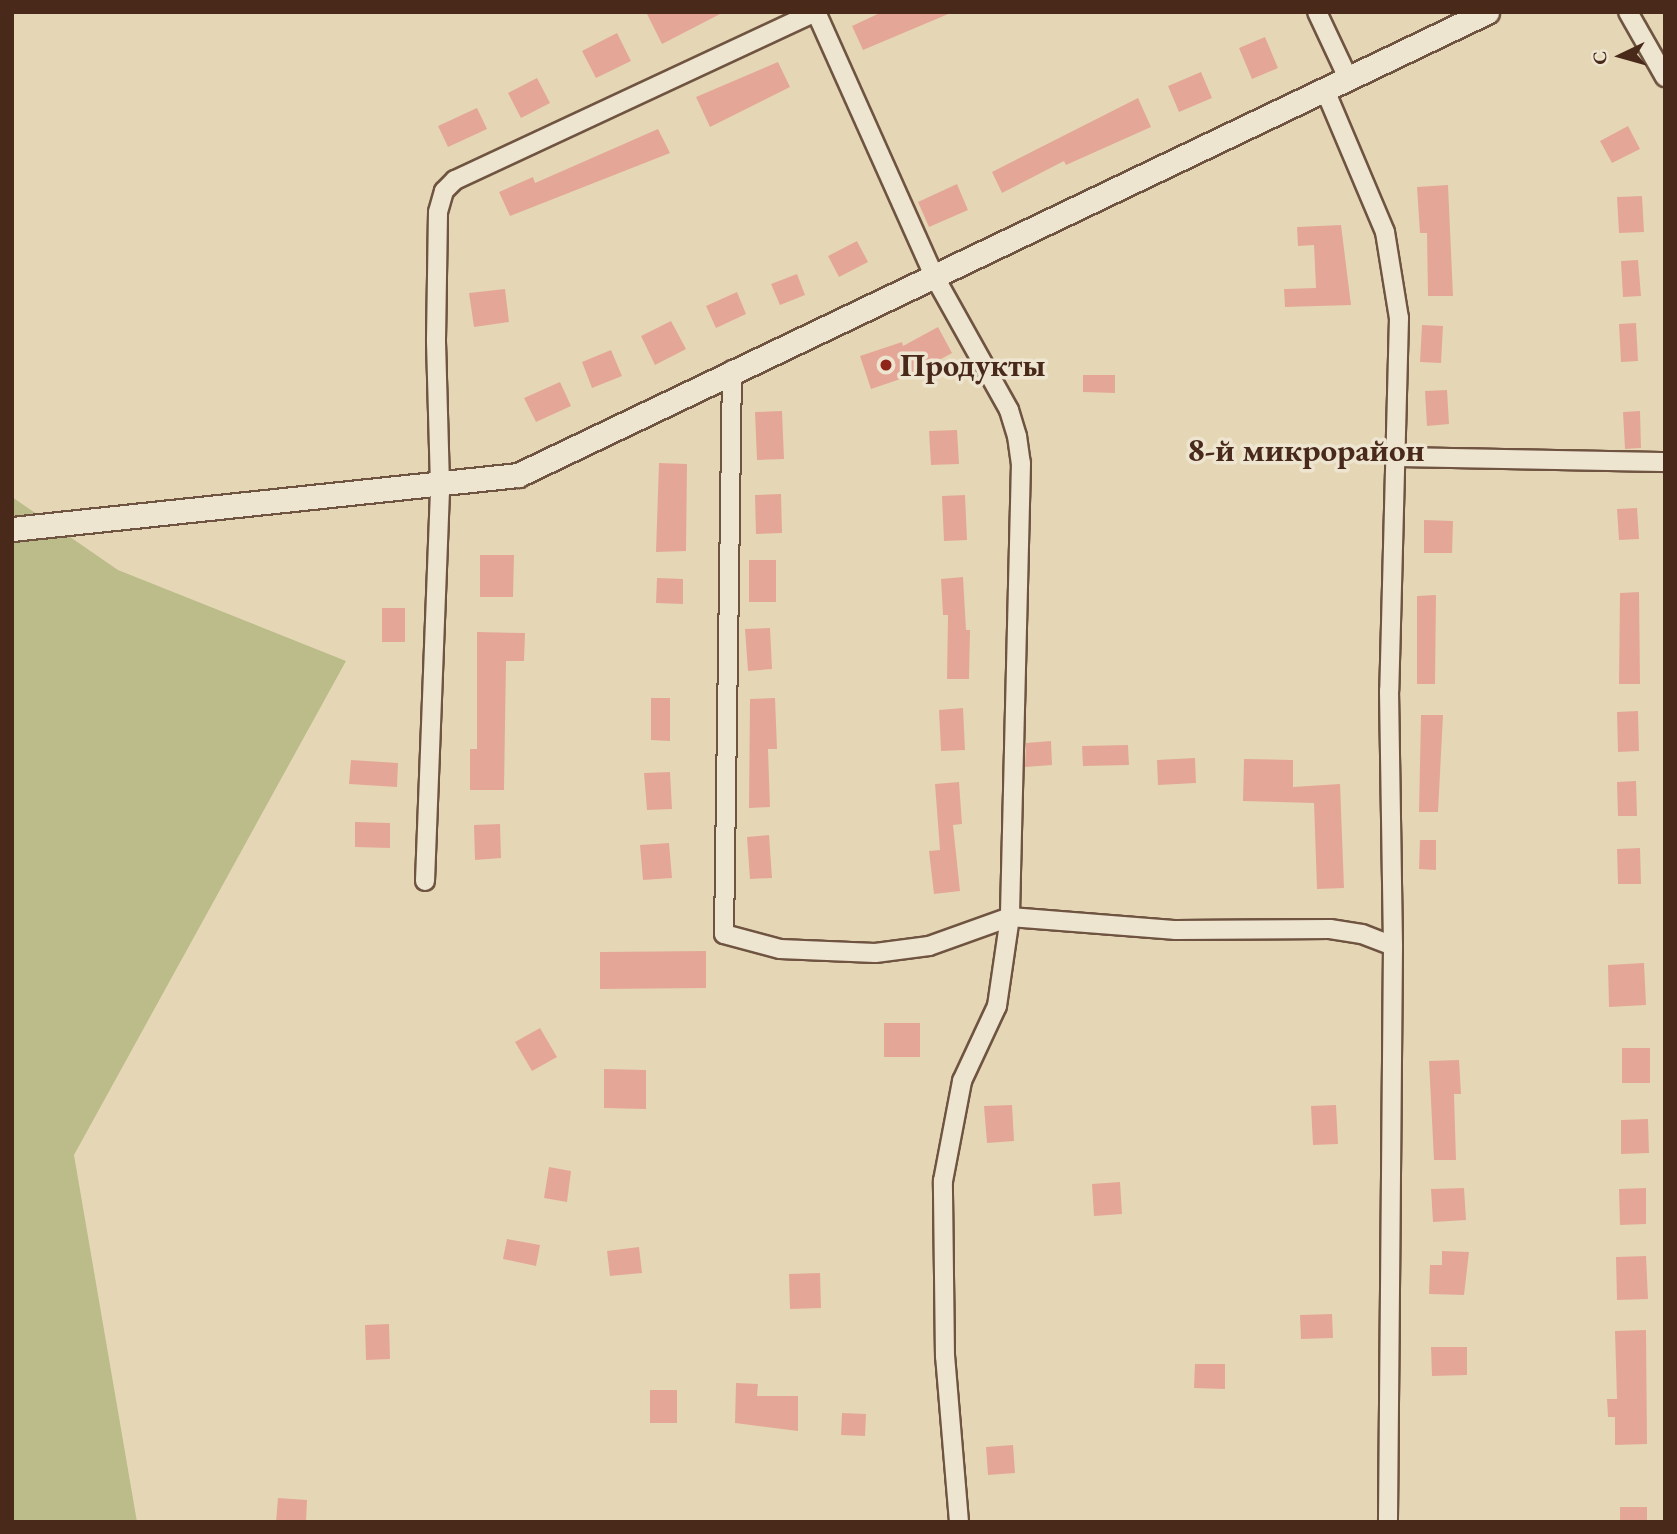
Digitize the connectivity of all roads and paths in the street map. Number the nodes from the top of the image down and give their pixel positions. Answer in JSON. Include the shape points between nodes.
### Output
{"nodes":[{"id":1,"x":1317,"y":12,"type":"edge"},
{"id":2,"x":1487,"y":12,"type":"edge"},
{"id":3,"x":1628,"y":12,"type":"edge"},
{"id":4,"x":1665,"y":77,"type":"edge"},
{"id":5,"x":1348,"y":78,"type":"junction"},
{"id":6,"x":1325,"y":90,"type":"junction"},
{"id":7,"x":933,"y":274,"type":"junction"},
{"id":8,"x":732,"y":370,"type":"junction"},
{"id":9,"x":1395,"y":457,"type":"junction"},
{"id":10,"x":1665,"y":462,"type":"edge"},
{"id":11,"x":440,"y":485,"type":"junction"},
{"id":12,"x":12,"y":528,"type":"edge"},
{"id":13,"x":425,"y":881,"type":"dead end"},
{"id":14,"x":1010,"y":917,"type":"junction"},
{"id":15,"x":1393,"y":946,"type":"junction"},
{"id":16,"x":959,"y":1522,"type":"edge"},
{"id":17,"x":1388,"y":1522,"type":"edge"}],
"edges":[{"from":1,"to":5,"type":"street"},
{"from":2,"to":5,"type":"street"},
{"from":3,"to":4,"type":"street"},
{"from":5,"to":6,"type":"street"},
{"from":6,"to":7,"type":"street"},
{"from":6,"to":9,"type":"street","via":[[1385,232],[1395,273],[1399,318]]},
{"from":7,"to":8,"type":"street"},
{"from":7,"to":11,"type":"street","via":[[816,12],[455,180],[444,191],[438,212],[436,340]]},
{"from":7,"to":14,"type":"street","via":[[1009,410],[1021,463]]},
{"from":8,"to":11,"type":"street","via":[[535,468],[499,479]]},
{"from":8,"to":14,"type":"street","via":[[724,934],[780,949],[875,953],[929,946]]},
{"from":9,"to":10,"type":"street"},
{"from":9,"to":15,"type":"street","via":[[1389,691]]},
{"from":11,"to":12,"type":"street"},
{"from":11,"to":13,"type":"street"},
{"from":14,"to":15,"type":"street","via":[[1176,930],[1330,929],[1362,934]]},
{"from":14,"to":16,"type":"street","via":[[997,1006],[962,1081],[943,1181],[945,1357]]},
{"from":15,"to":17,"type":"street"}]}
